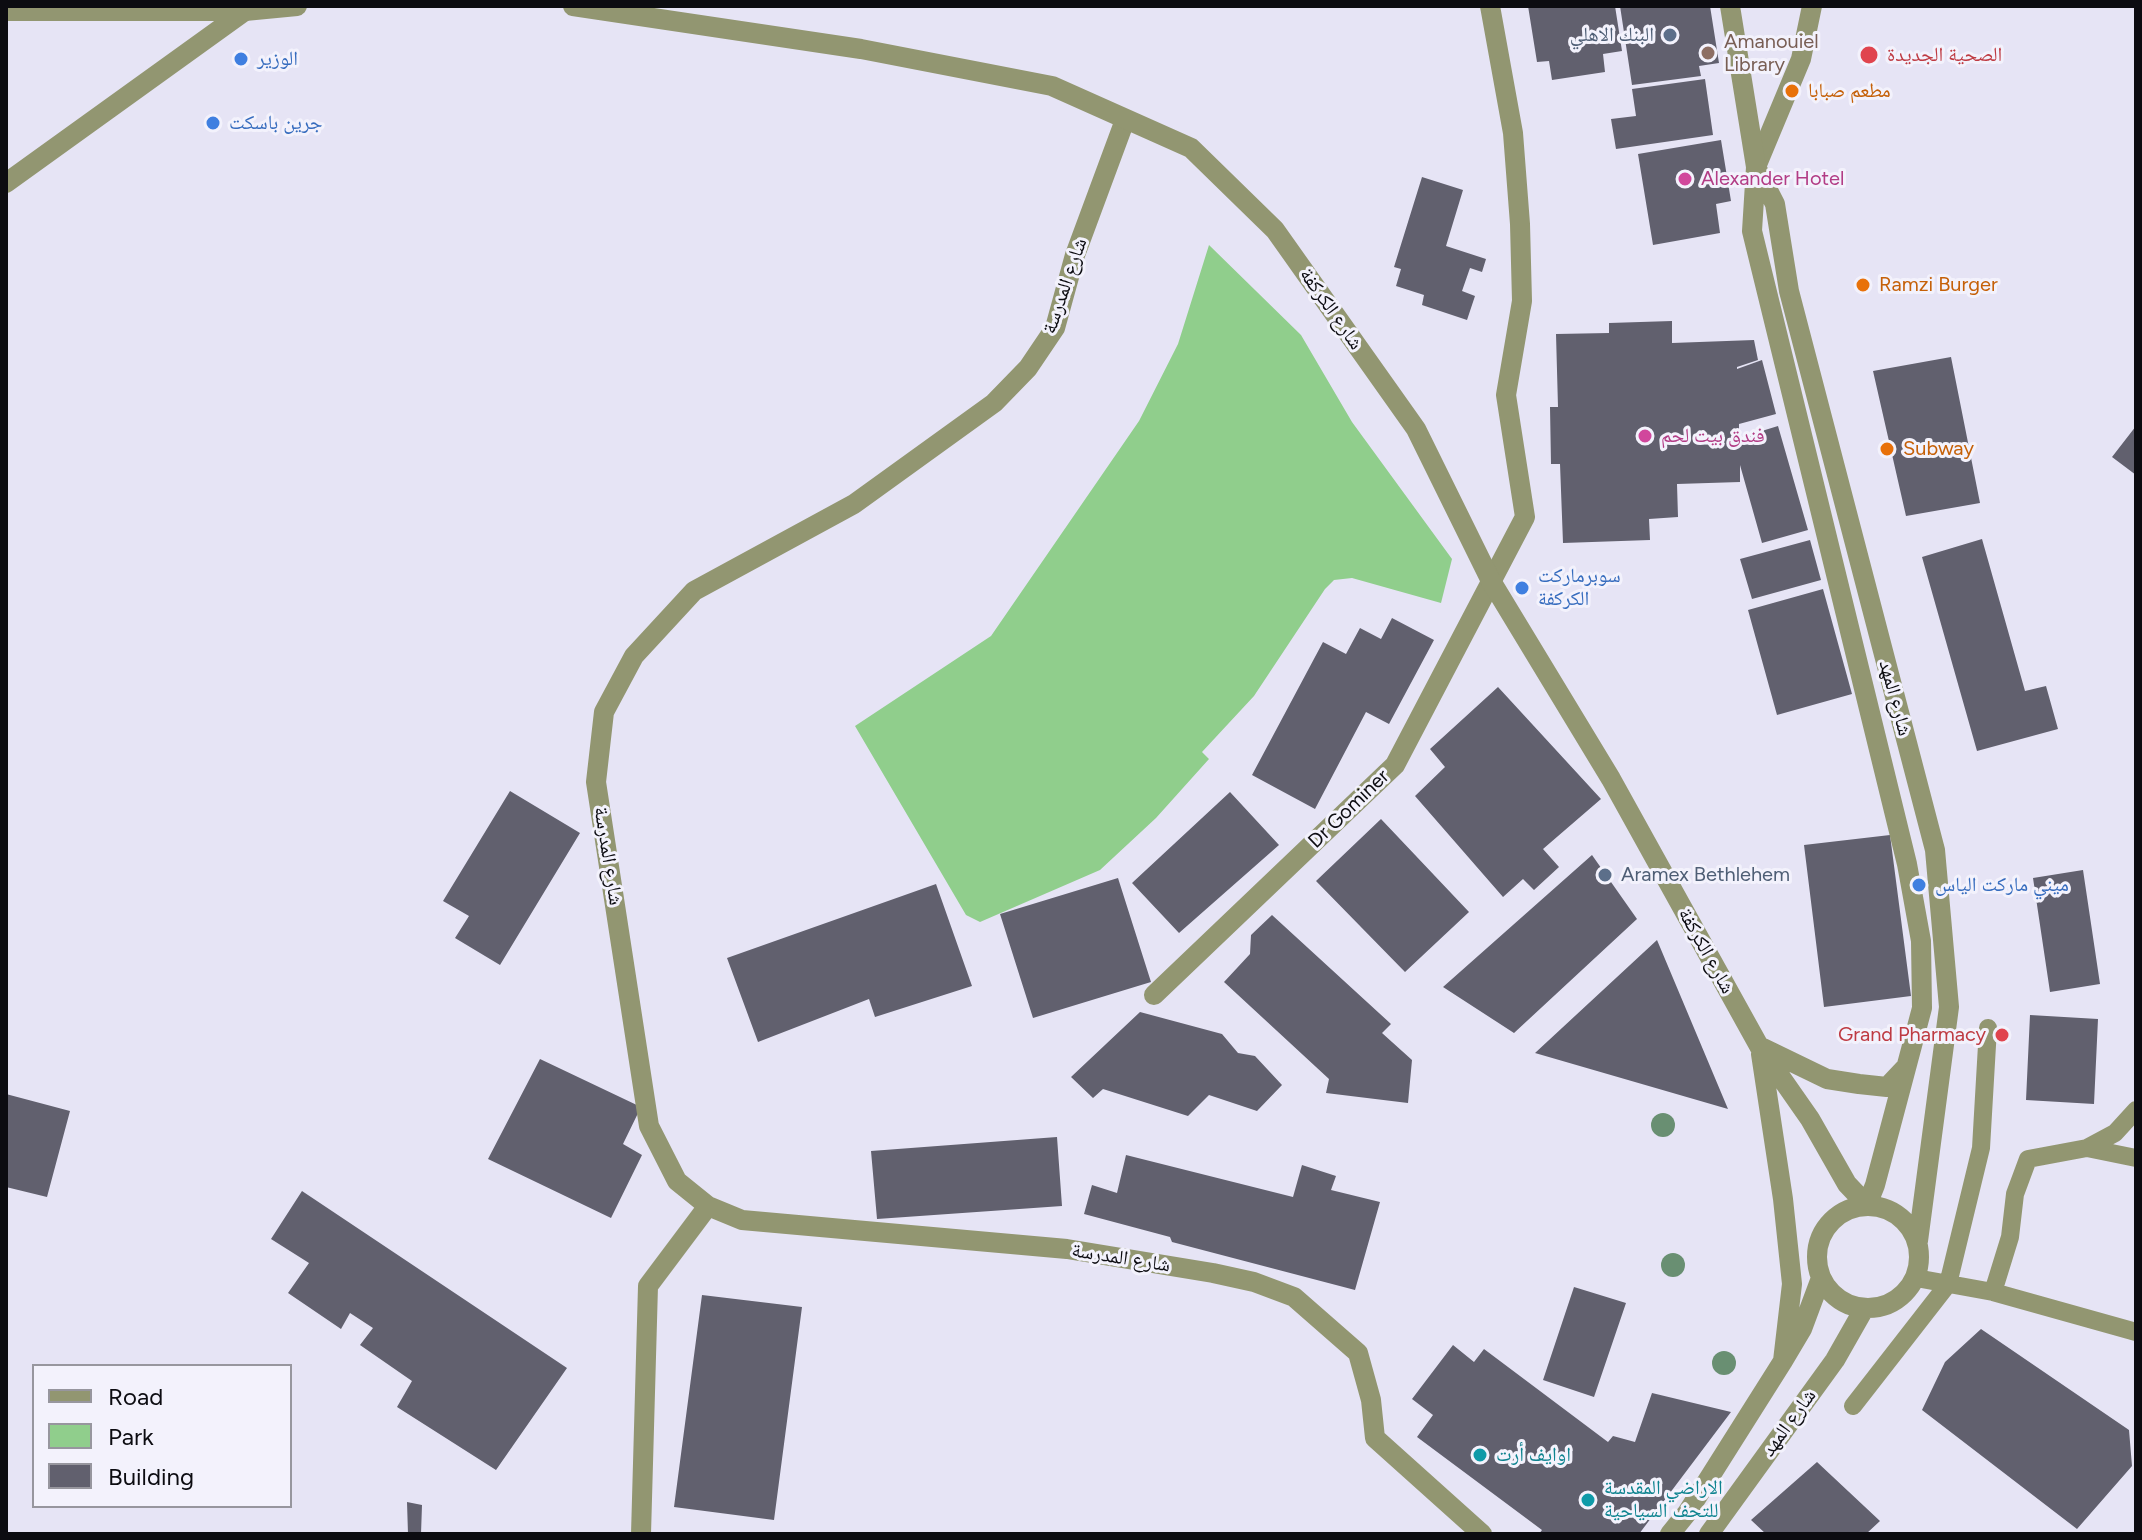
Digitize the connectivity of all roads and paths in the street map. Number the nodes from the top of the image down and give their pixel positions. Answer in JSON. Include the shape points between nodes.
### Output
{"nodes":[{"id":1,"x":297,"y":6,"type":"edge"},
{"id":2,"x":573,"y":6,"type":"edge"},
{"id":3,"x":1490,"y":6,"type":"edge"},
{"id":4,"x":1730,"y":6,"type":"edge"},
{"id":5,"x":1812,"y":6,"type":"edge"},
{"id":6,"x":6,"y":11,"type":"edge"},
{"id":7,"x":245,"y":11,"type":"junction"},
{"id":8,"x":1125,"y":120,"type":"junction"},
{"id":9,"x":1756,"y":167,"type":"junction"},
{"id":10,"x":6,"y":183,"type":"edge"},
{"id":11,"x":1491,"y":581,"type":"junction"},
{"id":12,"x":1154,"y":995,"type":"dead end"},
{"id":13,"x":1988,"y":1028,"type":"dead end"},
{"id":14,"x":1759,"y":1046,"type":"junction"},
{"id":15,"x":1904,"y":1068,"type":"junction"},
{"id":16,"x":2136,"y":1110,"type":"edge"},
{"id":17,"x":2087,"y":1148,"type":"junction"},
{"id":18,"x":2136,"y":1158,"type":"edge"},
{"id":19,"x":1783,"y":1199,"type":"junction"},
{"id":20,"x":1867,"y":1205,"type":"junction"},
{"id":21,"x":708,"y":1206,"type":"junction"},
{"id":22,"x":1918,"y":1241,"type":"junction"},
{"id":23,"x":1818,"y":1269,"type":"junction"},
{"id":24,"x":1916,"y":1278,"type":"junction"},
{"id":25,"x":1948,"y":1284,"type":"junction"},
{"id":26,"x":1993,"y":1292,"type":"junction"},
{"id":27,"x":1864,"y":1309,"type":"junction"},
{"id":28,"x":2136,"y":1332,"type":"edge"},
{"id":29,"x":1783,"y":1361,"type":"junction"},
{"id":30,"x":1853,"y":1406,"type":"dead end"},
{"id":31,"x":641,"y":1534,"type":"edge"},
{"id":32,"x":1482,"y":1534,"type":"edge"},
{"id":33,"x":1670,"y":1534,"type":"edge"},
{"id":34,"x":1709,"y":1534,"type":"edge"}],
"edges":[{"from":1,"to":7,"type":"street"},
{"from":2,"to":8,"type":"street","name":"شارع الكركفة","via":[[861,49],[1052,86]]},
{"from":3,"to":11,"type":"street","name":"Dr Gominer","via":[[1513,133],[1519,209],[1522,301],[1506,395],[1525,517]]},
{"from":4,"to":9,"type":"street","name":"شارع المهد"},
{"from":5,"to":9,"type":"street","via":[[1801,59]]},
{"from":6,"to":7,"type":"street"},
{"from":7,"to":10,"type":"street"},
{"from":8,"to":11,"type":"street","name":"شارع الكركفة","via":[[1191,148],[1275,230],[1416,429]]},
{"from":8,"to":21,"type":"street","name":"شارع المدرسة","via":[[1075,255],[1055,328],[1028,368],[994,403],[854,504],[694,591],[634,656],[604,712],[596,782],[649,1126],[677,1181]]},
{"from":9,"to":15,"type":"street","name":"شارع المهد","via":[[1752,231],[1907,864],[1921,941],[1922,1008]]},
{"from":9,"to":22,"type":"street","name":"شارع المهد","via":[[1775,204],[1789,291],[1935,850],[1949,1007]]},
{"from":11,"to":12,"type":"street","name":"Dr Gominer","via":[[1395,765]]},
{"from":11,"to":14,"type":"street","name":"شارع الكركفة","via":[[1611,779]]},
{"from":13,"to":25,"type":"lane","via":[[1981,1148]]},
{"from":14,"to":15,"type":"street","via":[[1827,1079],[1859,1084],[1887,1087]]},
{"from":14,"to":19,"type":"street"},
{"from":14,"to":20,"type":"street","via":[[1847,1184]]},
{"from":15,"to":20,"type":"street","name":"شارع المهد"},
{"from":16,"to":17,"type":"lane","via":[[2115,1133]]},
{"from":17,"to":18,"type":"lane"},
{"from":17,"to":26,"type":"lane","via":[[2028,1159]]},
{"from":19,"to":23,"type":"street"},
{"from":19,"to":29,"type":"street","via":[[1792,1284]]},
{"from":20,"to":22,"type":"street","via":[[1901,1217]]},
{"from":20,"to":23,"type":"street","via":[[1832,1219],[1822,1233]]},
{"from":21,"to":31,"type":"street","via":[[648,1286]]},
{"from":21,"to":32,"type":"street","name":"شارع المدرسة","via":[[742,1220],[1067,1249],[1213,1273],[1294,1297],[1358,1353],[1375,1438]]},
{"from":22,"to":24,"type":"street"},
{"from":23,"to":27,"type":"street","via":[[1831,1293]]},
{"from":23,"to":29,"type":"street","via":[[1802,1329]]},
{"from":24,"to":25,"type":"lane"},
{"from":24,"to":27,"type":"street","via":[[1900,1298]]},
{"from":25,"to":26,"type":"lane"},
{"from":25,"to":30,"type":"lane"},
{"from":26,"to":28,"type":"lane"},
{"from":27,"to":34,"type":"street","name":"شارع المهد","via":[[1835,1360]]},
{"from":29,"to":33,"type":"street"}]}
